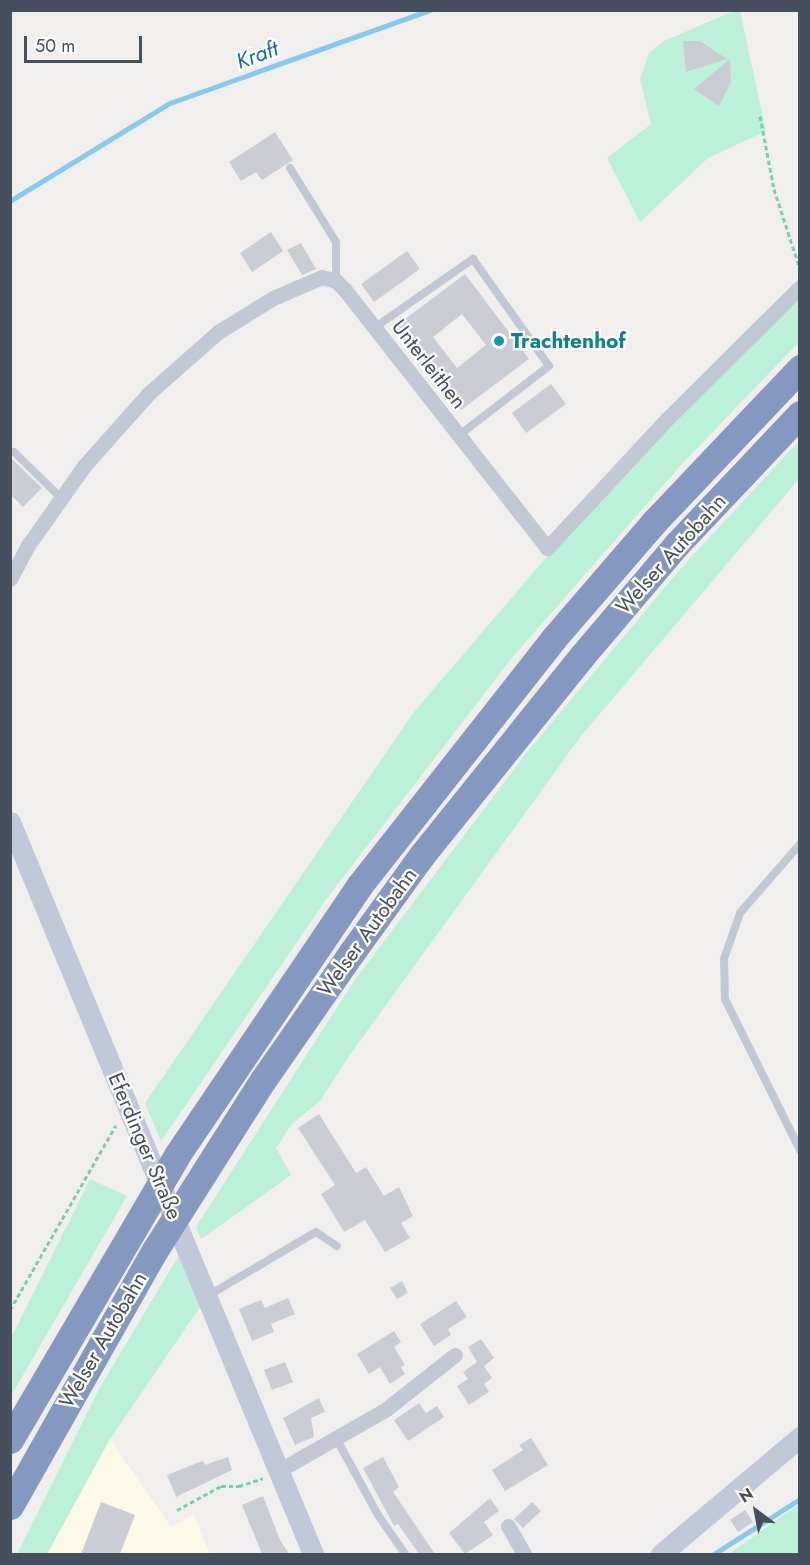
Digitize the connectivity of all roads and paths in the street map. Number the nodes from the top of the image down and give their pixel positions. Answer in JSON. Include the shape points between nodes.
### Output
{"nodes":[{"id":1,"x":760,"y":116,"type":"dead end"},
{"id":2,"x":290,"y":168,"type":"dead end"},
{"id":3,"x":800,"y":269,"type":"edge"},
{"id":4,"x":336,"y":281,"type":"junction"},
{"id":5,"x":800,"y":287,"type":"edge"},
{"id":6,"x":374,"y":328,"type":"junction"},
{"id":7,"x":800,"y":368,"type":"edge"},
{"id":8,"x":800,"y":414,"type":"edge"},
{"id":9,"x":458,"y":436,"type":"junction"},
{"id":10,"x":14,"y":452,"type":"dead end"},
{"id":11,"x":62,"y":498,"type":"junction"},
{"id":12,"x":10,"y":579,"type":"edge"},
{"id":13,"x":10,"y":822,"type":"edge"},
{"id":14,"x":800,"y":844,"type":"edge"},
{"id":15,"x":132,"y":1113,"type":"junction"},
{"id":16,"x":800,"y":1150,"type":"edge"},
{"id":17,"x":337,"y":1246,"type":"dead end"},
{"id":18,"x":207,"y":1295,"type":"junction"},
{"id":19,"x":10,"y":1310,"type":"edge"},
{"id":20,"x":455,"y":1355,"type":"dead end"},
{"id":21,"x":800,"y":1437,"type":"edge"},
{"id":22,"x":336,"y":1438,"type":"junction"},
{"id":23,"x":10,"y":1440,"type":"edge"},
{"id":24,"x":278,"y":1471,"type":"junction"},
{"id":25,"x":10,"y":1506,"type":"edge"},
{"id":26,"x":177,"y":1510,"type":"dead end"},
{"id":27,"x":508,"y":1526,"type":"dead end"},
{"id":28,"x":313,"y":1554,"type":"edge"},
{"id":29,"x":405,"y":1554,"type":"edge"},
{"id":30,"x":524,"y":1554,"type":"edge"},
{"id":31,"x":661,"y":1554,"type":"edge"}],
"edges":[{"from":1,"to":3,"type":"path","via":[[774,189]]},
{"from":2,"to":4,"type":"lane","via":[[336,242]]},
{"from":4,"to":6,"type":"street","name":"Unterleithen"},
{"from":4,"to":11,"type":"street","via":[[322,277],[273,298],[218,332],[149,393],[84,466]]},
{"from":5,"to":9,"type":"street","name":"Unterleithen","via":[[667,419],[547,548]]},
{"from":6,"to":9,"type":"street","name":"Unterleithen"},
{"from":6,"to":9,"type":"lane","via":[[473,259],[549,366]]},
{"from":7,"to":23,"type":"highway","name":"Welser Autobahn","via":[[655,521],[446,772],[346,905],[177,1155]]},
{"from":8,"to":25,"type":"highway","name":"Welser Autobahn","via":[[677,544],[494,763],[352,952],[155,1250]]},
{"from":10,"to":11,"type":"lane"},
{"from":11,"to":12,"type":"street"},
{"from":13,"to":15,"type":"main road","name":"Eferdinger Straße"},
{"from":14,"to":16,"type":"lane","via":[[740,913],[724,959],[725,999]]},
{"from":15,"to":18,"type":"main road","name":"Eferdinger Straße"},
{"from":15,"to":19,"type":"path","via":[[117,1123]]},
{"from":17,"to":18,"type":"lane","via":[[316,1232]]},
{"from":18,"to":24,"type":"main road","name":"Eferdinger Straße"},
{"from":20,"to":22,"type":"street","via":[[385,1410]]},
{"from":21,"to":31,"type":"main road"},
{"from":22,"to":24,"type":"street"},
{"from":22,"to":29,"type":"lane","via":[[378,1515]]},
{"from":24,"to":26,"type":"path","via":[[239,1486],[214,1489]]},
{"from":24,"to":28,"type":"main road","name":"Eferdinger Straße"},
{"from":27,"to":30,"type":"street"}]}
